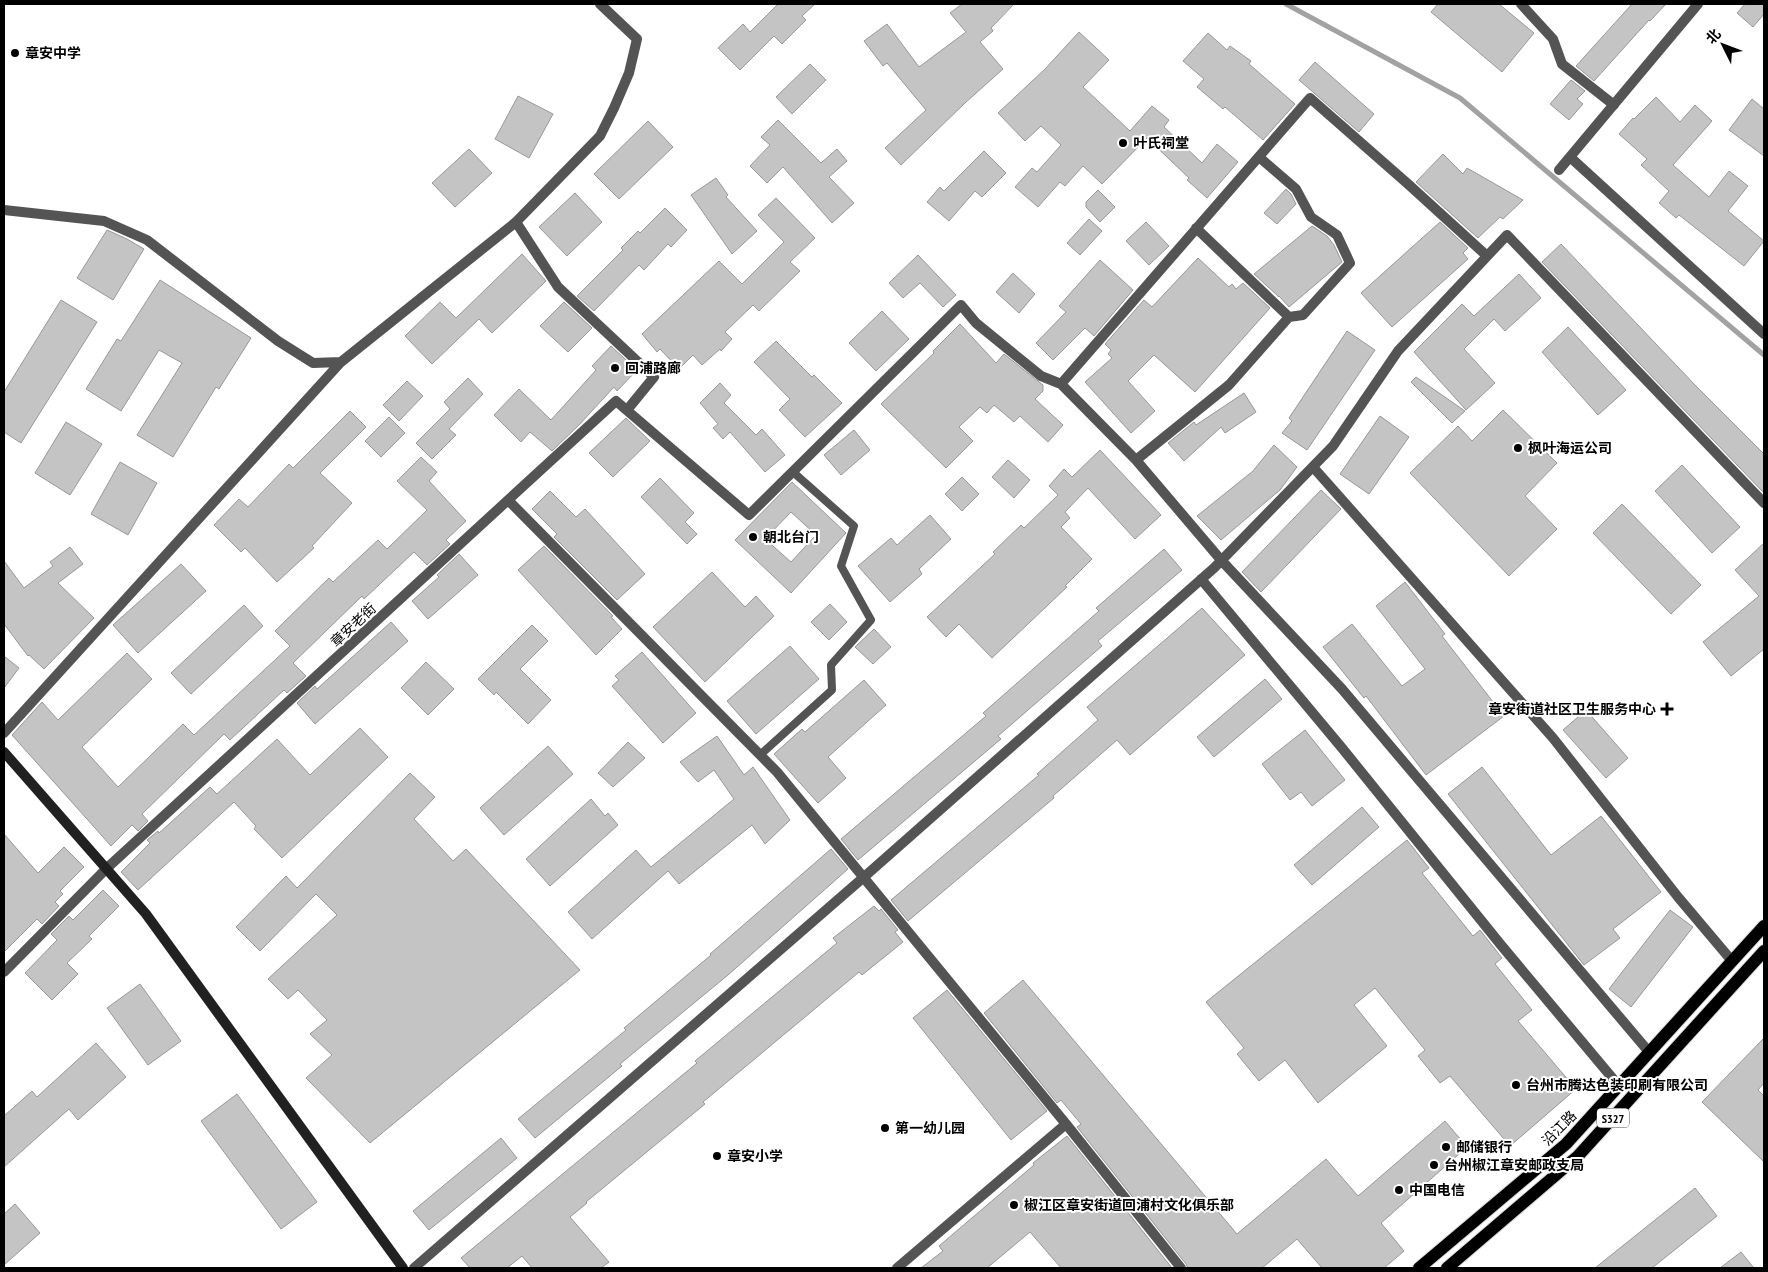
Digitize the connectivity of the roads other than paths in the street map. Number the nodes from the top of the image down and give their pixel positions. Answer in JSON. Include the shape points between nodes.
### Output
{"nodes":[{"id":1,"x":600,"y":4,"type":"edge"},
{"id":2,"x":1521,"y":4,"type":"edge"},
{"id":3,"x":1698,"y":4,"type":"edge"},
{"id":4,"x":1614,"y":105,"type":"junction"},
{"id":5,"x":1259,"y":157,"type":"junction"},
{"id":6,"x":1570,"y":157,"type":"junction"},
{"id":7,"x":1559,"y":170,"type":"dead end"},
{"id":8,"x":4,"y":210,"type":"edge"},
{"id":9,"x":516,"y":222,"type":"junction"},
{"id":10,"x":1196,"y":228,"type":"junction"},
{"id":11,"x":1487,"y":256,"type":"junction"},
{"id":12,"x":1289,"y":317,"type":"junction"},
{"id":13,"x":1764,"y":334,"type":"edge"},
{"id":14,"x":341,"y":362,"type":"junction"},
{"id":15,"x":1061,"y":384,"type":"junction"},
{"id":16,"x":627,"y":410,"type":"junction"},
{"id":17,"x":1136,"y":460,"type":"junction"},
{"id":18,"x":1313,"y":467,"type":"junction"},
{"id":19,"x":793,"y":472,"type":"junction"},
{"id":20,"x":508,"y":500,"type":"junction"},
{"id":21,"x":1764,"y":503,"type":"edge"},
{"id":22,"x":1221,"y":560,"type":"junction"},
{"id":23,"x":1201,"y":579,"type":"junction"},
{"id":24,"x":4,"y":733,"type":"edge"},
{"id":25,"x":4,"y":752,"type":"edge"},
{"id":26,"x":760,"y":755,"type":"junction"},
{"id":27,"x":107,"y":868,"type":"junction"},
{"id":28,"x":864,"y":877,"type":"junction"},
{"id":29,"x":1764,"y":926,"type":"edge"},
{"id":30,"x":1764,"y":951,"type":"edge"},
{"id":31,"x":1732,"y":961,"type":"junction"},
{"id":32,"x":4,"y":972,"type":"edge"},
{"id":33,"x":1649,"y":1052,"type":"junction"},
{"id":34,"x":1618,"y":1086,"type":"junction"},
{"id":35,"x":1066,"y":1124,"type":"junction"},
{"id":36,"x":403,"y":1268,"type":"edge"},
{"id":37,"x":414,"y":1268,"type":"edge"},
{"id":38,"x":897,"y":1268,"type":"edge"},
{"id":39,"x":1181,"y":1268,"type":"edge"},
{"id":40,"x":1419,"y":1268,"type":"edge"},
{"id":41,"x":1447,"y":1268,"type":"edge"}],
"edges":[{"from":1,"to":9,"type":"street","via":[[637,39],[629,73],[600,136]]},
{"from":2,"to":4,"type":"street","via":[[1553,39],[1562,64]]},
{"from":3,"to":4,"type":"street"},
{"from":4,"to":6,"type":"street"},
{"from":5,"to":10,"type":"street"},
{"from":5,"to":11,"type":"street","via":[[1310,98]]},
{"from":5,"to":12,"type":"street","via":[[1296,189],[1311,217],[1337,235],[1350,263],[1303,315]]},
{"from":6,"to":7,"type":"street"},
{"from":6,"to":13,"type":"street"},
{"from":8,"to":14,"type":"street","via":[[104,221],[147,240],[278,341],[313,363]]},
{"from":9,"to":14,"type":"street"},
{"from":9,"to":16,"type":"street","via":[[558,287],[654,378]]},
{"from":10,"to":12,"type":"street"},
{"from":10,"to":15,"type":"street"},
{"from":11,"to":18,"type":"street","via":[[1398,351],[1333,446]]},
{"from":11,"to":21,"type":"street","via":[[1507,235]]},
{"from":12,"to":17,"type":"street","via":[[1228,385]]},
{"from":14,"to":24,"type":"street"},
{"from":15,"to":17,"type":"street"},
{"from":15,"to":19,"type":"street","via":[[1042,376],[976,323],[961,305]]},
{"from":16,"to":19,"type":"street","via":[[749,515]]},
{"from":16,"to":20,"type":"street","name":"章安老街","via":[[616,401]]},
{"from":17,"to":22,"type":"street"},
{"from":18,"to":22,"type":"street"},
{"from":18,"to":31,"type":"street","via":[[1553,738]]},
{"from":19,"to":26,"type":"lane","via":[[854,526],[841,566],[872,620],[831,665],[832,690]]},
{"from":20,"to":26,"type":"street"},
{"from":20,"to":27,"type":"street","name":"章安老街"},
{"from":22,"to":23,"type":"street"},
{"from":22,"to":33,"type":"street","via":[[1342,689]]},
{"from":23,"to":28,"type":"street"},
{"from":23,"to":34,"type":"street"},
{"from":25,"to":27,"type":"street"},
{"from":26,"to":28,"type":"street"},
{"from":27,"to":32,"type":"street","name":"章安老街"},
{"from":27,"to":36,"type":"street","via":[[146,914]]},
{"from":28,"to":35,"type":"street"},
{"from":28,"to":37,"type":"street"},
{"from":29,"to":31,"type":"main road","name":"沿江路"},
{"from":30,"to":41,"type":"main road","number":"S327","via":[[1578,1156]]},
{"from":31,"to":33,"type":"main road","name":"沿江路"},
{"from":33,"to":34,"type":"main road","name":"沿江路"},
{"from":34,"to":40,"type":"main road","name":"沿江路","via":[[1566,1144]]},
{"from":35,"to":38,"type":"street"},
{"from":35,"to":39,"type":"street"}]}
